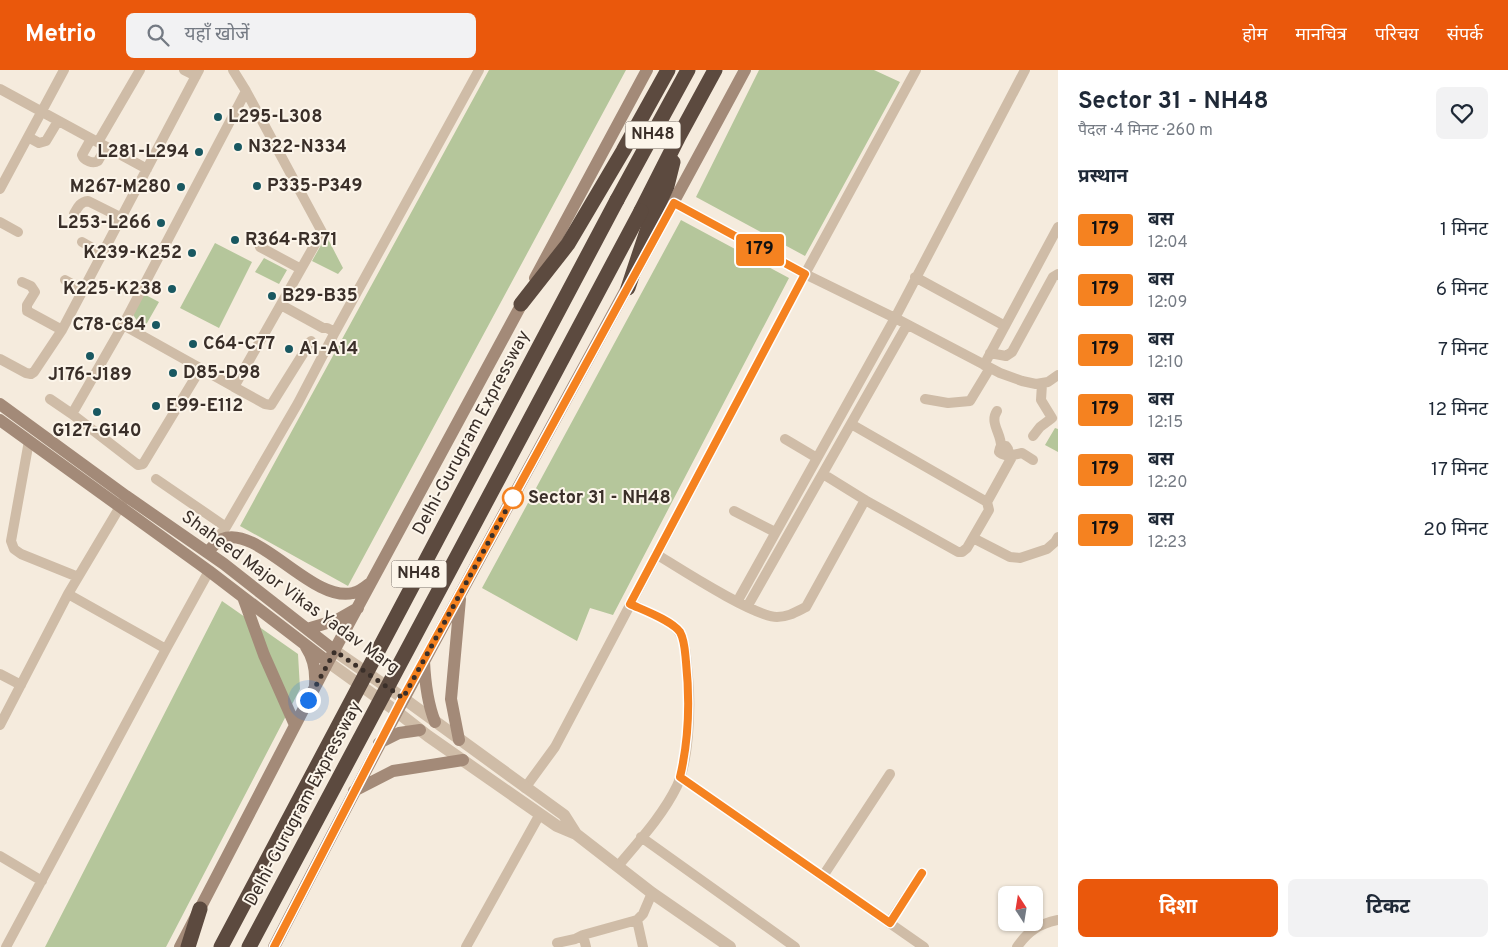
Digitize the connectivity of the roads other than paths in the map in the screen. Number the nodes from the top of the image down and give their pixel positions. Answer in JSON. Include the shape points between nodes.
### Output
{"nodes":[{"id":1,"x":64,"y":70,"type":"edge"},
{"id":2,"x":140,"y":70,"type":"edge"},
{"id":3,"x":184,"y":70,"type":"edge"},
{"id":4,"x":233,"y":70,"type":"edge"},
{"id":5,"x":479,"y":70,"type":"edge"},
{"id":6,"x":647,"y":70,"type":"edge"},
{"id":7,"x":668,"y":70,"type":"edge"},
{"id":8,"x":688,"y":70,"type":"edge"},
{"id":9,"x":715,"y":70,"type":"edge"},
{"id":10,"x":745,"y":70,"type":"edge"},
{"id":11,"x":916,"y":70,"type":"edge"},
{"id":12,"x":1024,"y":70,"type":"edge"},
{"id":13,"x":197,"y":73,"type":"edge"},
{"id":14,"x":0,"y":90,"type":"edge"},
{"id":15,"x":246,"y":92,"type":"junction"},
{"id":16,"x":42,"y":112,"type":"junction"},
{"id":17,"x":58,"y":121,"type":"junction"},
{"id":18,"x":28,"y":137,"type":"junction"},
{"id":19,"x":678,"y":138,"type":"junction"},
{"id":20,"x":98,"y":143,"type":"junction"},
{"id":21,"x":147,"y":169,"type":"junction"},
{"id":22,"x":0,"y":189,"type":"edge"},
{"id":23,"x":674,"y":203,"type":"junction"},
{"id":24,"x":74,"y":214,"type":"dead end"},
{"id":25,"x":122,"y":218,"type":"junction"},
{"id":26,"x":0,"y":222,"type":"edge"},
{"id":27,"x":1058,"y":226,"type":"edge"},
{"id":28,"x":18,"y":232,"type":"dead end"},
{"id":29,"x":82,"y":242,"type":"dead end"},
{"id":30,"x":260,"y":247,"type":"dead end"},
{"id":31,"x":103,"y":254,"type":"junction"},
{"id":32,"x":301,"y":269,"type":"junction"},
{"id":33,"x":805,"y":274,"type":"junction"},
{"id":34,"x":1058,"y":274,"type":"edge"},
{"id":35,"x":915,"y":277,"type":"junction"},
{"id":36,"x":65,"y":280,"type":"dead end"},
{"id":37,"x":22,"y":282,"type":"dead end"},
{"id":38,"x":628,"y":288,"type":"junction"},
{"id":39,"x":83,"y":290,"type":"junction"},
{"id":40,"x":283,"y":303,"type":"junction"},
{"id":41,"x":522,"y":304,"type":"junction"},
{"id":42,"x":895,"y":318,"type":"junction"},
{"id":43,"x":123,"y":325,"type":"junction"},
{"id":44,"x":907,"y":325,"type":"junction"},
{"id":45,"x":1006,"y":326,"type":"junction"},
{"id":46,"x":62,"y":330,"type":"junction"},
{"id":47,"x":331,"y":330,"type":"junction"},
{"id":48,"x":311,"y":340,"type":"dead end"},
{"id":49,"x":990,"y":353,"type":"junction"},
{"id":50,"x":0,"y":359,"type":"edge"},
{"id":51,"x":987,"y":366,"type":"junction"},
{"id":52,"x":200,"y":368,"type":"junction"},
{"id":53,"x":1058,"y":376,"type":"edge"},
{"id":54,"x":1042,"y":384,"type":"junction"},
{"id":55,"x":234,"y":387,"type":"junction"},
{"id":56,"x":50,"y":399,"type":"dead end"},
{"id":57,"x":924,"y":399,"type":"dead end"},
{"id":58,"x":0,"y":404,"type":"edge"},
{"id":59,"x":997,"y":411,"type":"dead end"},
{"id":60,"x":72,"y":414,"type":"junction"},
{"id":61,"x":0,"y":420,"type":"edge"},
{"id":62,"x":851,"y":424,"type":"junction"},
{"id":63,"x":1033,"y":436,"type":"dead end"},
{"id":64,"x":785,"y":439,"type":"dead end"},
{"id":65,"x":29,"y":441,"type":"junction"},
{"id":66,"x":1007,"y":451,"type":"junction"},
{"id":67,"x":817,"y":458,"type":"junction"},
{"id":68,"x":1033,"y":460,"type":"dead end"},
{"id":69,"x":823,"y":474,"type":"junction"},
{"id":70,"x":156,"y":479,"type":"dead end"},
{"id":71,"x":865,"y":500,"type":"junction"},
{"id":72,"x":123,"y":502,"type":"junction"},
{"id":73,"x":987,"y":502,"type":"junction"},
{"id":74,"x":734,"y":511,"type":"dead end"},
{"id":75,"x":226,"y":527,"type":"junction"},
{"id":76,"x":775,"y":532,"type":"junction"},
{"id":77,"x":1058,"y":537,"type":"edge"},
{"id":78,"x":973,"y":538,"type":"junction"},
{"id":79,"x":207,"y":552,"type":"junction"},
{"id":80,"x":656,"y":554,"type":"junction"},
{"id":81,"x":209,"y":571,"type":"junction"},
{"id":82,"x":78,"y":576,"type":"junction"},
{"id":83,"x":372,"y":582,"type":"junction"},
{"id":84,"x":68,"y":594,"type":"junction"},
{"id":85,"x":460,"y":594,"type":"junction"},
{"id":86,"x":243,"y":597,"type":"junction"},
{"id":87,"x":737,"y":602,"type":"junction"},
{"id":88,"x":630,"y":604,"type":"junction"},
{"id":89,"x":747,"y":606,"type":"junction"},
{"id":90,"x":358,"y":608,"type":"junction"},
{"id":91,"x":307,"y":629,"type":"junction"},
{"id":92,"x":301,"y":641,"type":"junction"},
{"id":93,"x":166,"y":649,"type":"junction"},
{"id":94,"x":332,"y":656,"type":"junction"},
{"id":95,"x":424,"y":661,"type":"junction"},
{"id":96,"x":0,"y":674,"type":"edge"},
{"id":97,"x":21,"y":686,"type":"junction"},
{"id":98,"x":315,"y":687,"type":"junction"},
{"id":99,"x":403,"y":698,"type":"junction"},
{"id":100,"x":396,"y":711,"type":"junction"},
{"id":101,"x":435,"y":722,"type":"junction"},
{"id":102,"x":0,"y":725,"type":"edge"},
{"id":103,"x":295,"y":725,"type":"junction"},
{"id":104,"x":420,"y":730,"type":"junction"},
{"id":105,"x":459,"y":740,"type":"junction"},
{"id":106,"x":379,"y":743,"type":"junction"},
{"id":107,"x":463,"y":760,"type":"junction"},
{"id":108,"x":890,"y":774,"type":"dead end"},
{"id":109,"x":680,"y":777,"type":"junction"},
{"id":110,"x":525,"y":788,"type":"junction"},
{"id":111,"x":354,"y":791,"type":"junction"},
{"id":112,"x":540,"y":814,"type":"junction"},
{"id":113,"x":576,"y":834,"type":"junction"},
{"id":114,"x":641,"y":838,"type":"junction"},
{"id":115,"x":0,"y":856,"type":"edge"},
{"id":116,"x":618,"y":866,"type":"junction"},
{"id":117,"x":922,"y":873,"type":"dead end"},
{"id":118,"x":823,"y":876,"type":"junction"},
{"id":119,"x":42,"y":881,"type":"junction"},
{"id":120,"x":652,"y":893,"type":"junction"},
{"id":121,"x":200,"y":909,"type":"junction"},
{"id":122,"x":637,"y":920,"type":"junction"},
{"id":123,"x":1058,"y":920,"type":"edge"},
{"id":124,"x":890,"y":923,"type":"junction"},
{"id":125,"x":583,"y":935,"type":"junction"},
{"id":126,"x":557,"y":943,"type":"dead end"},
{"id":127,"x":6,"y":947,"type":"edge"},
{"id":128,"x":180,"y":947,"type":"edge"},
{"id":129,"x":188,"y":947,"type":"edge"},
{"id":130,"x":221,"y":947,"type":"edge"},
{"id":131,"x":249,"y":947,"type":"edge"},
{"id":132,"x":274,"y":947,"type":"edge"},
{"id":133,"x":466,"y":947,"type":"edge"},
{"id":134,"x":586,"y":947,"type":"edge"},
{"id":135,"x":644,"y":947,"type":"edge"},
{"id":136,"x":730,"y":947,"type":"edge"},
{"id":137,"x":795,"y":947,"type":"edge"},
{"id":138,"x":924,"y":947,"type":"edge"},
{"id":139,"x":1017,"y":947,"type":"edge"}],
"edges":[{"from":1,"to":16,"type":"street"},
{"from":2,"to":20,"type":"street"},
{"from":3,"to":13,"type":"street"},
{"from":4,"to":15,"type":"street"},
{"from":5,"to":47,"type":"street"},
{"from":6,"to":41,"type":"main road"},
{"from":7,"to":41,"type":"highway","via":[[568,244]]},
{"from":8,"to":130,"type":"highway","name":"Delhi-Gurugram Expressway","number":"NH48","bridge":true},
{"from":9,"to":19,"type":"highway","name":"Delhi-Gurugram Expressway","number":"NH48"},
{"from":10,"to":23,"type":"main road"},
{"from":11,"to":33,"type":"street"},
{"from":12,"to":35,"type":"street"},
{"from":13,"to":21,"type":"street"},
{"from":14,"to":16,"type":"street"},
{"from":15,"to":32,"type":"street","via":[[322,232]]},
{"from":15,"to":43,"type":"street"},
{"from":16,"to":17,"type":"street"},
{"from":16,"to":18,"type":"street"},
{"from":17,"to":18,"type":"street","via":[[46,141],[39,143]]},
{"from":17,"to":20,"type":"street"},
{"from":18,"to":22,"type":"street"},
{"from":19,"to":38,"type":"highway","via":[[667,186],[650,222]]},
{"from":19,"to":131,"type":"highway","name":"Delhi-Gurugram Expressway","number":"NH48","bridge":true},
{"from":20,"to":21,"type":"street"},
{"from":21,"to":25,"type":"street"},
{"from":23,"to":33,"type":"street"},
{"from":23,"to":38,"type":"main road"},
{"from":24,"to":25,"type":"street","via":[[80,204],[88,201]]},
{"from":25,"to":31,"type":"street"},
{"from":26,"to":28,"type":"street"},
{"from":27,"to":45,"type":"street"},
{"from":29,"to":31,"type":"street"},
{"from":30,"to":32,"type":"street"},
{"from":31,"to":39,"type":"street"},
{"from":32,"to":40,"type":"street"},
{"from":33,"to":42,"type":"street"},
{"from":33,"to":80,"type":"street"},
{"from":34,"to":49,"type":"street","via":[[1012,352],[1006,356]]},
{"from":35,"to":42,"type":"street"},
{"from":35,"to":45,"type":"street"},
{"from":36,"to":39,"type":"street"},
{"from":37,"to":46,"type":"street","via":[[35,292],[27,305],[28,311]]},
{"from":38,"to":85,"type":"main road"},
{"from":39,"to":46,"type":"street"},
{"from":40,"to":47,"type":"street"},
{"from":40,"to":55,"type":"street"},
{"from":41,"to":83,"type":"main road"},
{"from":42,"to":44,"type":"street"},
{"from":42,"to":67,"type":"street"},
{"from":43,"to":52,"type":"street"},
{"from":43,"to":60,"type":"street"},
{"from":44,"to":51,"type":"street"},
{"from":44,"to":62,"type":"street"},
{"from":45,"to":49,"type":"street"},
{"from":46,"to":50,"type":"street","via":[[31,374]]},
{"from":47,"to":75,"type":"street","via":[[298,403]]},
{"from":48,"to":55,"type":"street","via":[[271,405]]},
{"from":49,"to":51,"type":"street"},
{"from":51,"to":54,"type":"street","via":[[1022,381]]},
{"from":51,"to":57,"type":"street","via":[[970,401],[948,403]]},
{"from":52,"to":55,"type":"street"},
{"from":52,"to":60,"type":"street","via":[[141,466]]},
{"from":53,"to":54,"type":"street"},
{"from":54,"to":63,"type":"street","via":[[1041,400],[1052,418]]},
{"from":56,"to":60,"type":"street"},
{"from":58,"to":72,"type":"main road","name":"Shaheed Major Vikas Yadav Marg"},
{"from":59,"to":66,"type":"street","via":[[994,422]]},
{"from":61,"to":65,"type":"main road","name":"Shaheed Major Vikas Yadav Marg"},
{"from":62,"to":69,"type":"street"},
{"from":62,"to":73,"type":"street"},
{"from":64,"to":67,"type":"street"},
{"from":65,"to":72,"type":"main road","name":"Shaheed Major Vikas Yadav Marg"},
{"from":65,"to":82,"type":"street","via":[[11,541],[21,554]]},
{"from":66,"to":68,"type":"street","via":[[1022,453]]},
{"from":66,"to":73,"type":"street"},
{"from":67,"to":76,"type":"street"},
{"from":69,"to":71,"type":"street"},
{"from":69,"to":89,"type":"street"},
{"from":70,"to":75,"type":"street"},
{"from":71,"to":78,"type":"street","via":[[953,550],[962,552]]},
{"from":71,"to":89,"type":"street","via":[[806,607],[792,615],[775,617]]},
{"from":72,"to":79,"type":"main road","name":"Shaheed Major Vikas Yadav Marg"},
{"from":72,"to":81,"type":"main road","name":"Shaheed Major Vikas Yadav Marg"},
{"from":72,"to":82,"type":"street"},
{"from":73,"to":78,"type":"street","via":[[989,510]]},
{"from":74,"to":76,"type":"street"},
{"from":75,"to":79,"type":"street"},
{"from":76,"to":87,"type":"street"},
{"from":77,"to":78,"type":"street","via":[[1047,549],[1020,558],[1010,557]]},
{"from":79,"to":83,"type":"main road","via":[[221,540],[241,538],[333,592],[354,593]]},
{"from":79,"to":91,"type":"main road","name":"Shaheed Major Vikas Yadav Marg"},
{"from":80,"to":87,"type":"street"},
{"from":80,"to":88,"type":"street"},
{"from":81,"to":86,"type":"main road","name":"Shaheed Major Vikas Yadav Marg"},
{"from":81,"to":93,"type":"street"},
{"from":82,"to":84,"type":"street"},
{"from":83,"to":90,"type":"main road"},
{"from":84,"to":93,"type":"street"},
{"from":84,"to":97,"type":"street"},
{"from":85,"to":95,"type":"main road"},
{"from":85,"to":105,"type":"main road","via":[[451,699]]},
{"from":86,"to":92,"type":"main road","name":"Shaheed Major Vikas Yadav Marg"},
{"from":86,"to":103,"type":"main road"},
{"from":87,"to":89,"type":"street"},
{"from":88,"to":109,"type":"street","via":[[674,627],[682,638],[688,680],[688,718]]},
{"from":88,"to":110,"type":"street","via":[[555,747]]},
{"from":90,"to":91,"type":"main road","via":[[337,620]]},
{"from":90,"to":94,"type":"main road"},
{"from":91,"to":94,"type":"main road","name":"Shaheed Major Vikas Yadav Marg"},
{"from":92,"to":94,"type":"main road","name":"Shaheed Major Vikas Yadav Marg"},
{"from":92,"to":98,"type":"main road","via":[[314,662]]},
{"from":93,"to":119,"type":"street"},
{"from":94,"to":98,"type":"main road"},
{"from":94,"to":99,"type":"street","name":"Shaheed Major Vikas Yadav Marg"},
{"from":94,"to":100,"type":"street","name":"Shaheed Major Vikas Yadav Marg"},
{"from":95,"to":99,"type":"main road"},
{"from":95,"to":101,"type":"main road","via":[[426,693]]},
{"from":96,"to":97,"type":"street"},
{"from":97,"to":102,"type":"street"},
{"from":98,"to":103,"type":"main road"},
{"from":99,"to":100,"type":"main road"},
{"from":99,"to":101,"type":"street","name":"Shaheed Major Vikas Yadav Marg"},
{"from":100,"to":104,"type":"street","name":"Shaheed Major Vikas Yadav Marg"},
{"from":100,"to":106,"type":"main road"},
{"from":101,"to":105,"type":"street","name":"Shaheed Major Vikas Yadav Marg"},
{"from":103,"to":121,"type":"main road"},
{"from":104,"to":106,"type":"main road","via":[[399,733]]},
{"from":104,"to":107,"type":"street","name":"Shaheed Major Vikas Yadav Marg"},
{"from":105,"to":110,"type":"street","name":"Shaheed Major Vikas Yadav Marg"},
{"from":106,"to":111,"type":"main road"},
{"from":107,"to":111,"type":"main road","via":[[393,771]]},
{"from":107,"to":112,"type":"street","name":"Shaheed Major Vikas Yadav Marg"},
{"from":108,"to":118,"type":"street"},
{"from":109,"to":114,"type":"street","via":[[659,815]]},
{"from":109,"to":118,"type":"street"},
{"from":110,"to":113,"type":"street","name":"Shaheed Major Vikas Yadav Marg","via":[[564,816]]},
{"from":111,"to":132,"type":"main road"},
{"from":112,"to":113,"type":"street","name":"Shaheed Major Vikas Yadav Marg"},
{"from":112,"to":133,"type":"street"},
{"from":113,"to":116,"type":"street","name":"Shaheed Major Vikas Yadav Marg"},
{"from":114,"to":116,"type":"street"},
{"from":114,"to":137,"type":"street"},
{"from":115,"to":119,"type":"street"},
{"from":116,"to":120,"type":"street","name":"Shaheed Major Vikas Yadav Marg"},
{"from":117,"to":124,"type":"street"},
{"from":118,"to":124,"type":"street"},
{"from":119,"to":127,"type":"street"},
{"from":120,"to":122,"type":"street"},
{"from":120,"to":136,"type":"street","name":"Shaheed Major Vikas Yadav Marg"},
{"from":121,"to":128,"type":"main road"},
{"from":121,"to":129,"type":"highway"},
{"from":122,"to":125,"type":"street"},
{"from":122,"to":135,"type":"street"},
{"from":123,"to":139,"type":"street","via":[[1029,932]]},
{"from":124,"to":138,"type":"street"},
{"from":125,"to":126,"type":"street"},
{"from":125,"to":134,"type":"street"}]}
